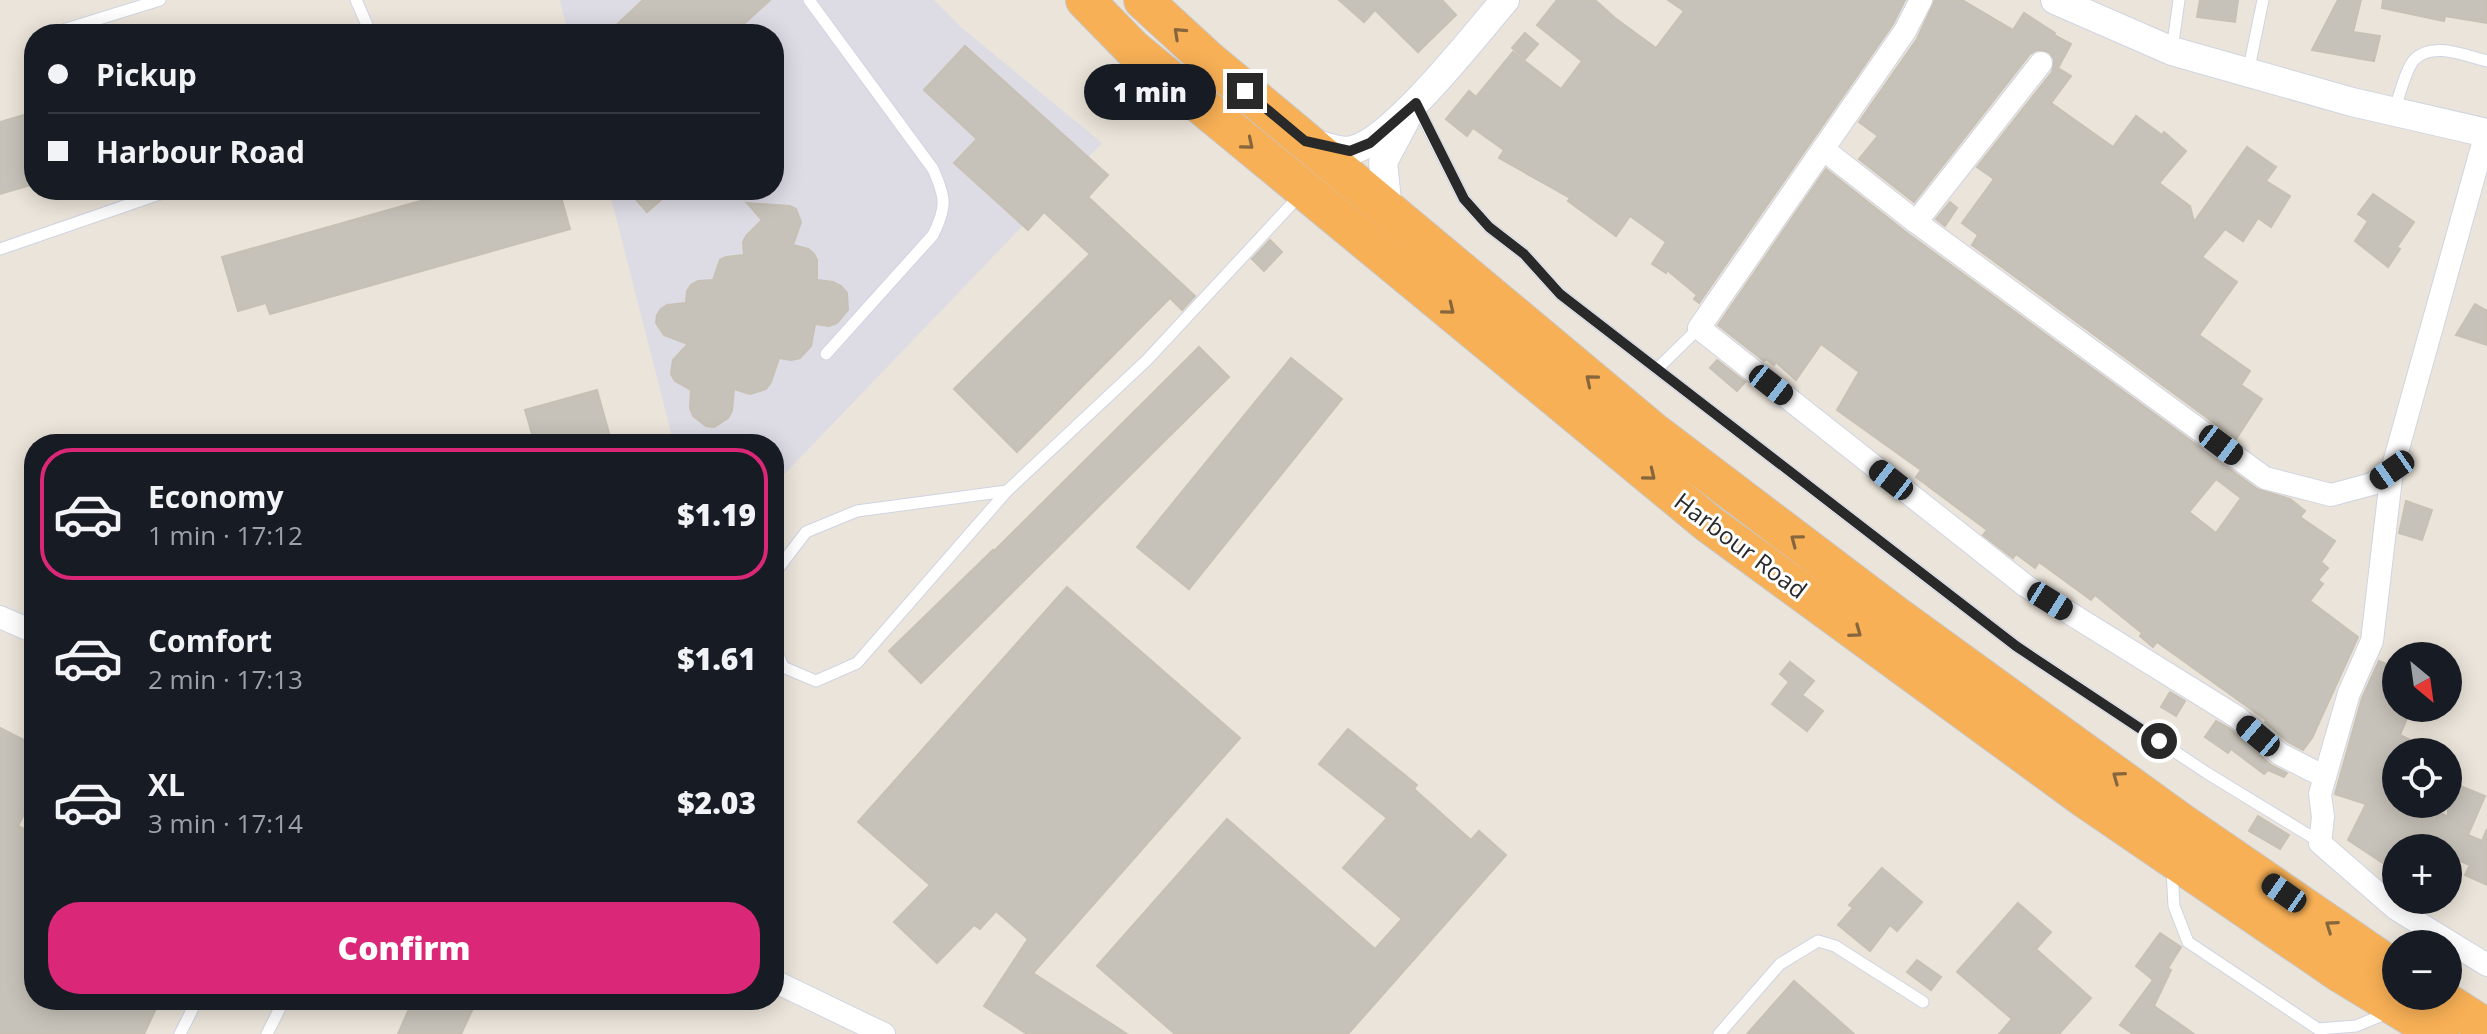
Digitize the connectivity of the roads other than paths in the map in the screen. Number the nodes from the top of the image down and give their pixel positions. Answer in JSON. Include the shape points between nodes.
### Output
{"nodes":[{"id":1,"x":160,"y":0,"type":"edge"},
{"id":2,"x":356,"y":0,"type":"edge"},
{"id":3,"x":809,"y":0,"type":"edge"},
{"id":4,"x":1085,"y":0,"type":"edge"},
{"id":5,"x":1143,"y":0,"type":"edge"},
{"id":6,"x":1505,"y":0,"type":"edge"},
{"id":7,"x":1921,"y":0,"type":"edge"},
{"id":8,"x":2055,"y":0,"type":"edge"},
{"id":9,"x":2179,"y":0,"type":"edge"},
{"id":10,"x":2263,"y":0,"type":"edge"},
{"id":11,"x":82,"y":24,"type":"edge"},
{"id":12,"x":367,"y":24,"type":"edge"},
{"id":13,"x":2172,"y":51,"type":"junction"},
{"id":14,"x":2487,"y":61,"type":"edge"},
{"id":15,"x":2041,"y":63,"type":"dead end"},
{"id":16,"x":2248,"y":73,"type":"junction"},
{"id":17,"x":1416,"y":103,"type":"junction"},
{"id":18,"x":2394,"y":111,"type":"junction"},
{"id":19,"x":2487,"y":133,"type":"edge"},
{"id":20,"x":1305,"y":141,"type":"junction"},
{"id":21,"x":1823,"y":149,"type":"junction"},
{"id":22,"x":1304,"y":191,"type":"junction"},
{"id":23,"x":142,"y":200,"type":"edge"},
{"id":24,"x":1388,"y":211,"type":"junction"},
{"id":25,"x":1916,"y":222,"type":"junction"},
{"id":26,"x":0,"y":249,"type":"edge"},
{"id":27,"x":1699,"y":328,"type":"junction"},
{"id":28,"x":826,"y":354,"type":"dead end"},
{"id":29,"x":1657,"y":369,"type":"junction"},
{"id":30,"x":2392,"y":470,"type":"junction"},
{"id":31,"x":1007,"y":491,"type":"junction"},
{"id":32,"x":784,"y":561,"type":"edge"},
{"id":33,"x":0,"y":617,"type":"edge"},
{"id":34,"x":24,"y":628,"type":"edge"},
{"id":35,"x":784,"y":667,"type":"edge"},
{"id":36,"x":2325,"y":777,"type":"junction"},
{"id":37,"x":2320,"y":843,"type":"junction"},
{"id":38,"x":2172,"y":858,"type":"junction"},
{"id":39,"x":2382,"y":960,"type":"edge"},
{"id":40,"x":2487,"y":965,"type":"edge"},
{"id":41,"x":784,"y":986,"type":"edge"},
{"id":42,"x":2382,"y":999,"type":"edge"},
{"id":43,"x":1923,"y":1002,"type":"dead end"},
{"id":44,"x":192,"y":1010,"type":"edge"},
{"id":45,"x":279,"y":1010,"type":"edge"},
{"id":46,"x":2392,"y":1010,"type":"edge"},
{"id":47,"x":2400,"y":1010,"type":"edge"},
{"id":48,"x":2459,"y":1010,"type":"edge"},
{"id":49,"x":2487,"y":1028,"type":"edge"},
{"id":50,"x":180,"y":1034,"type":"edge"},
{"id":51,"x":267,"y":1034,"type":"edge"},
{"id":52,"x":884,"y":1034,"type":"edge"},
{"id":53,"x":1719,"y":1034,"type":"edge"},
{"id":54,"x":2440,"y":1034,"type":"edge"}],
"edges":[{"from":1,"to":11,"type":"lane"},
{"from":2,"to":12,"type":"lane"},
{"from":3,"to":28,"type":"lane","via":[[933,169],[945,212],[933,235]]},
{"from":4,"to":22,"type":"highway","name":"Harbour Road","one_way":true,"via":[[1133,49]]},
{"from":20,"to":5,"type":"highway","name":"Harbour Road","one_way":true},
{"from":6,"to":17,"type":"street"},
{"from":7,"to":21,"type":"street"},
{"from":8,"to":13,"type":"street"},
{"from":9,"to":13,"type":"lane"},
{"from":10,"to":16,"type":"lane"},
{"from":13,"to":16,"type":"street"},
{"from":14,"to":18,"type":"lane","via":[[2425,52],[2413,60]]},
{"from":15,"to":25,"type":"street"},
{"from":16,"to":18,"type":"street"},
{"from":17,"to":20,"type":"street","via":[[1370,143],[1350,151]]},
{"from":17,"to":24,"type":"street","via":[[1383,162]]},
{"from":17,"to":29,"type":"lane","via":[[1464,199],[1489,227],[1524,254],[1560,294]]},
{"from":18,"to":19,"type":"street"},
{"from":19,"to":30,"type":"street"},
{"from":20,"to":24,"type":"highway","name":"Harbour Road"},
{"from":21,"to":25,"type":"street"},
{"from":21,"to":27,"type":"street"},
{"from":22,"to":31,"type":"lane","via":[[1147,360]]},
{"from":22,"to":38,"type":"highway","name":"Harbour Road","one_way":true,"via":[[1709,524]]},
{"from":23,"to":26,"type":"lane"},
{"from":39,"to":24,"type":"highway","name":"Harbour Road","one_way":true,"via":[[1895,615],[1655,433]]},
{"from":25,"to":30,"type":"street","via":[[2265,478],[2331,495],[2372,484]]},
{"from":27,"to":29,"type":"lane"},
{"from":27,"to":36,"type":"street","via":[[2026,586],[2237,717],[2280,754]]},
{"from":29,"to":37,"type":"lane","via":[[2016,646]]},
{"from":30,"to":36,"type":"street","via":[[2372,641],[2349,693]]},
{"from":31,"to":32,"type":"lane","via":[[857,511],[806,532]]},
{"from":31,"to":35,"type":"lane","via":[[857,663],[816,681]]},
{"from":33,"to":34,"type":"street"},
{"from":36,"to":37,"type":"street"},
{"from":37,"to":40,"type":"street","via":[[2396,909]]},
{"from":38,"to":42,"type":"highway","name":"Harbour Road"},
{"from":38,"to":46,"type":"lane","via":[[2174,906],[2188,942],[2318,1029],[2356,1026]]},
{"from":41,"to":52,"type":"street"},
{"from":43,"to":53,"type":"lane","via":[[1835,946],[1818,941],[1780,964]]},
{"from":44,"to":50,"type":"lane"},
{"from":45,"to":51,"type":"lane"},
{"from":47,"to":54,"type":"highway","name":"Harbour Road"},
{"from":48,"to":49,"type":"highway"}]}
